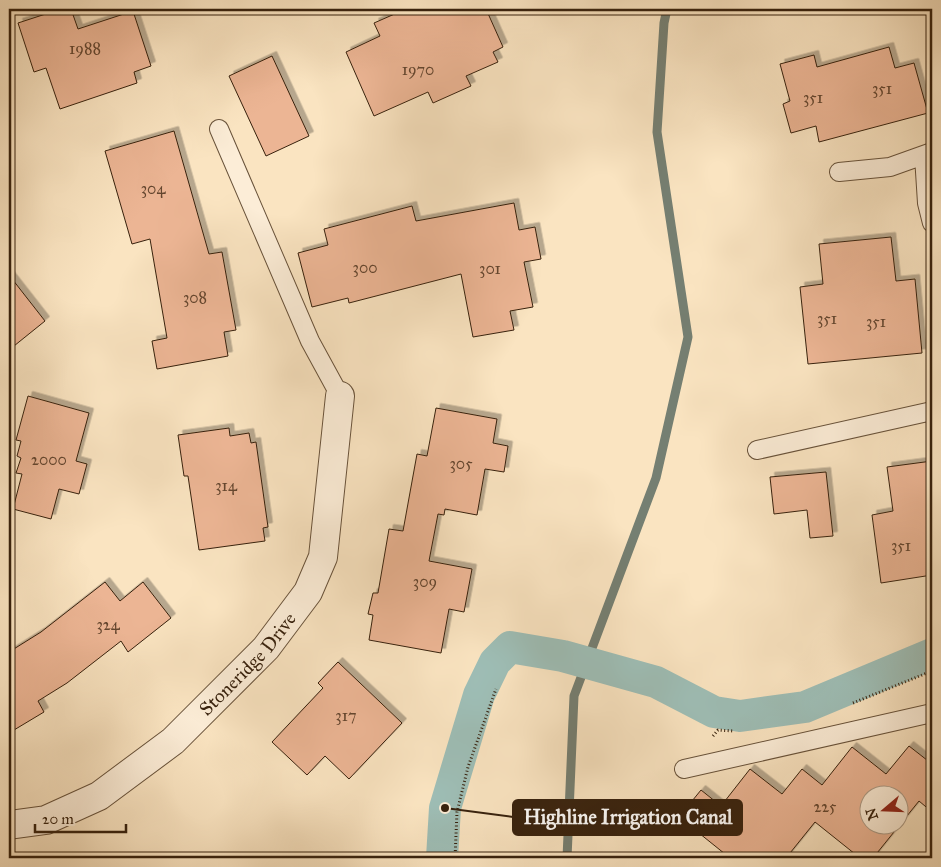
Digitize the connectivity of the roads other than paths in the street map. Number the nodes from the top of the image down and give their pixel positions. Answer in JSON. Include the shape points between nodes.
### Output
{"nodes":[{"id":1,"x":219,"y":129,"type":"dead end"},
{"id":2,"x":928,"y":154,"type":"edge"},
{"id":3,"x":839,"y":172,"type":"dead end"},
{"id":4,"x":932,"y":223,"type":"edge"},
{"id":5,"x":340,"y":396,"type":"joint"},
{"id":6,"x":932,"y":411,"type":"edge"},
{"id":7,"x":757,"y":450,"type":"dead end"},
{"id":8,"x":932,"y":713,"type":"edge"},
{"id":9,"x":684,"y":769,"type":"dead end"},
{"id":10,"x":9,"y":826,"type":"edge"}],
"edges":[{"from":1,"to":5,"type":"lane","via":[[310,341]]},
{"from":2,"to":3,"type":"lane","via":[[890,167]]},
{"from":2,"to":4,"type":"lane","via":[[927,203]]},
{"from":5,"to":10,"type":"street","name":"Stoneridge Drive","via":[[323,557],[308,592],[266,648],[173,741],[99,796],[46,820]]},
{"from":6,"to":7,"type":"lane"},
{"from":8,"to":9,"type":"lane"}]}
